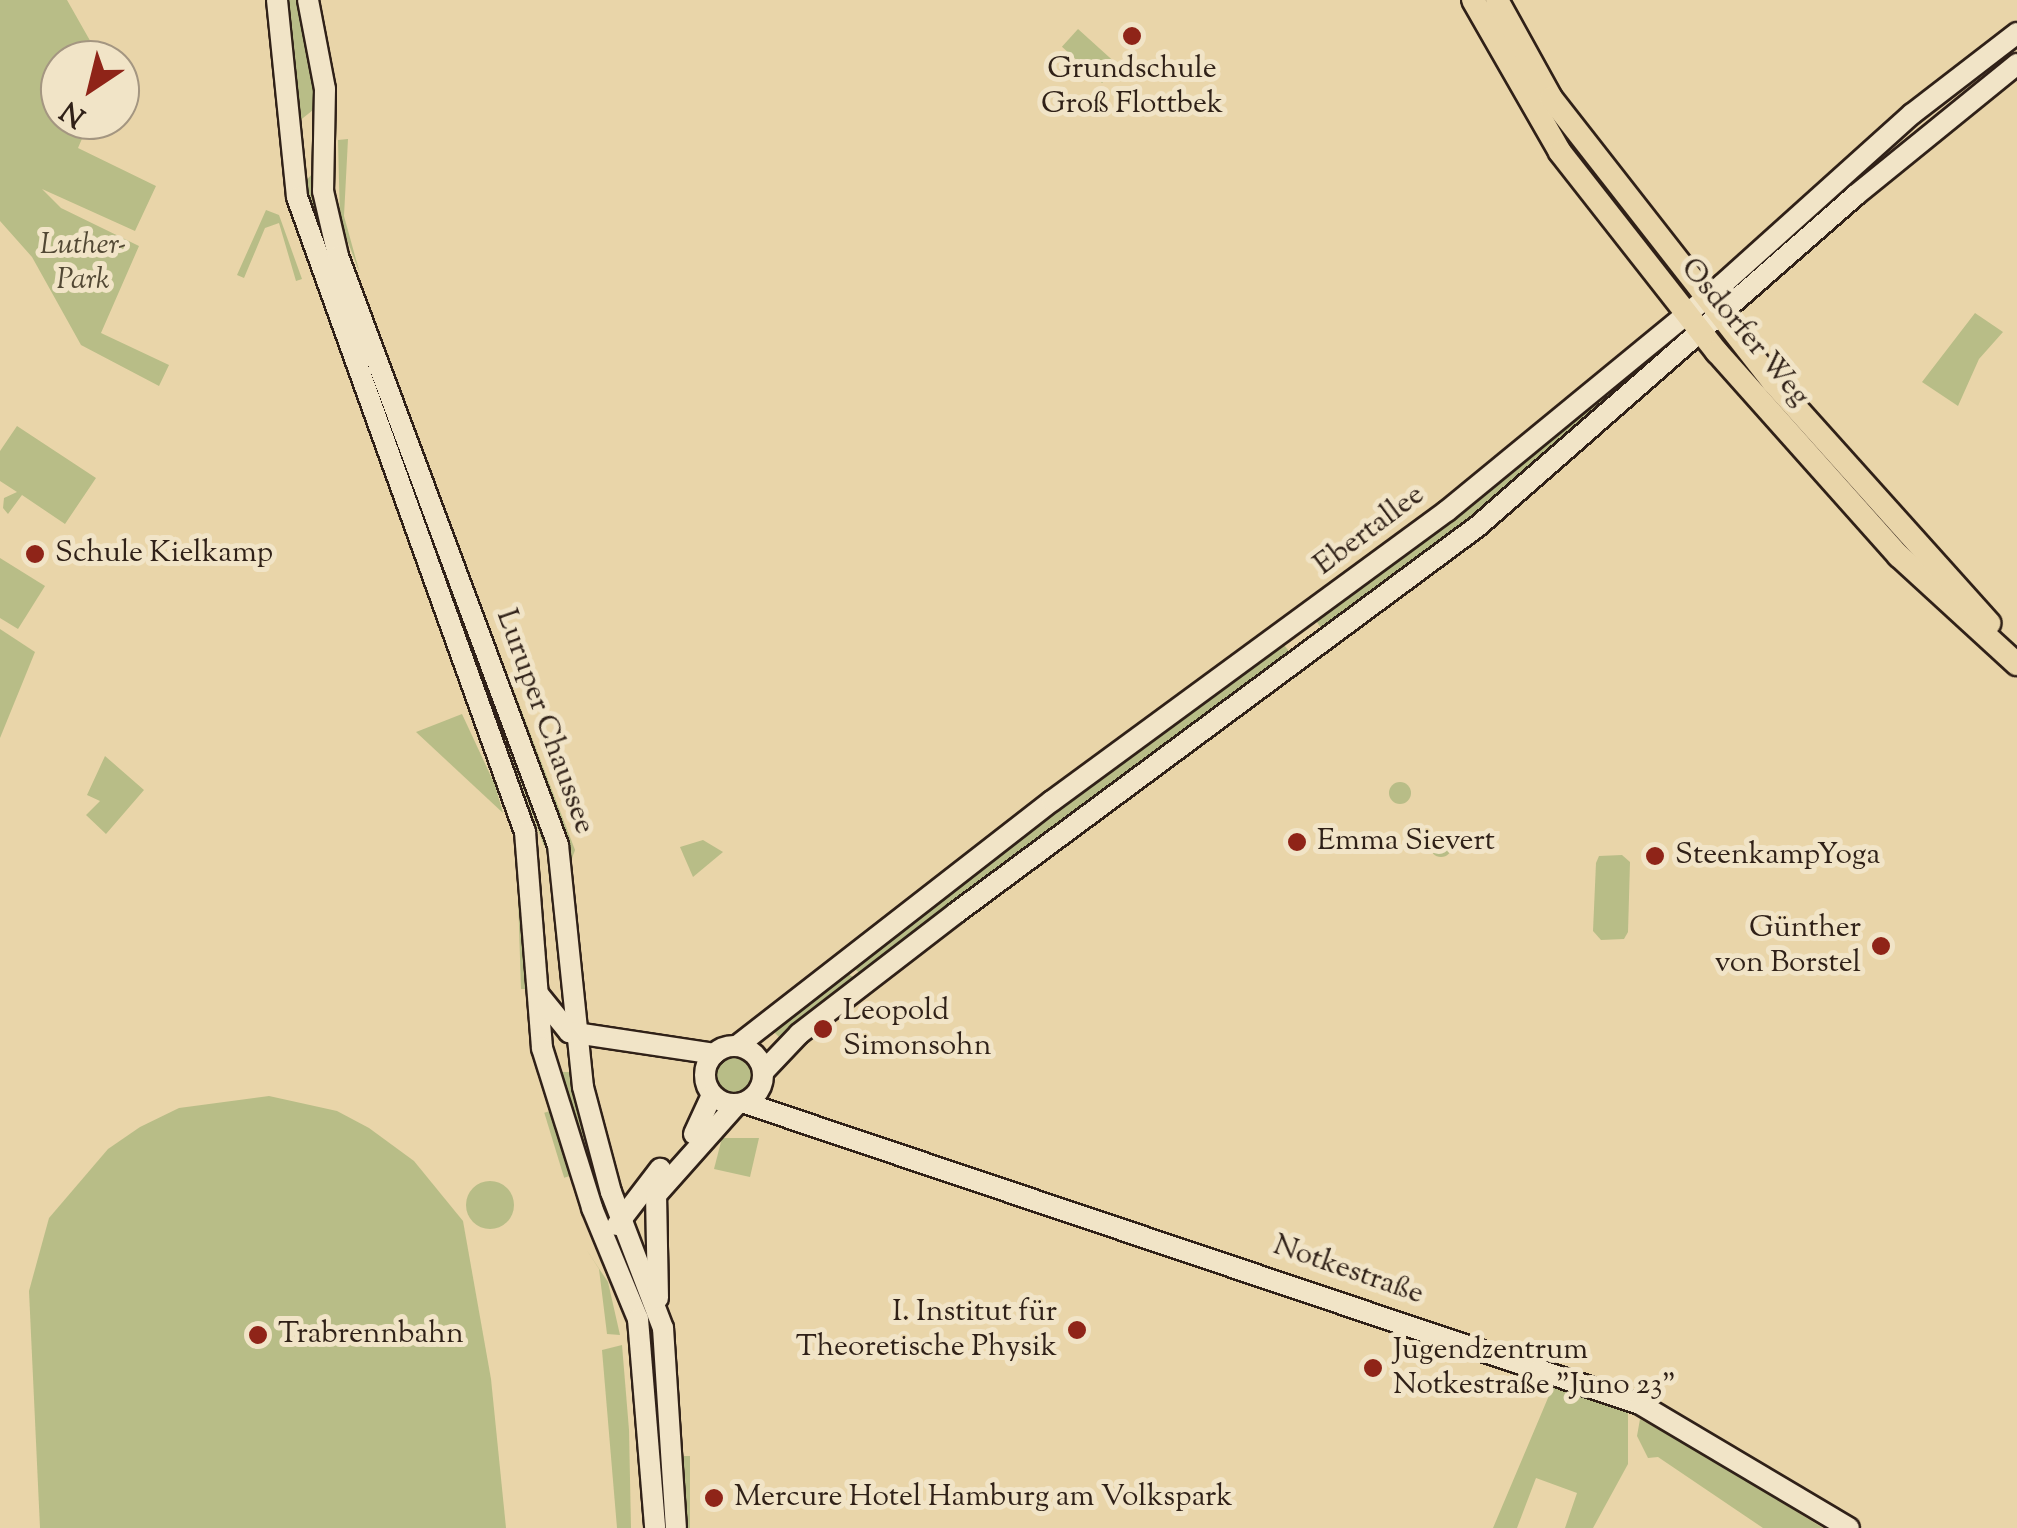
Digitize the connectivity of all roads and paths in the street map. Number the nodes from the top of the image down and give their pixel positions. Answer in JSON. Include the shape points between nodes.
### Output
{"nodes":[{"id":1,"x":277,"y":0,"type":"edge"},
{"id":2,"x":308,"y":0,"type":"edge"},
{"id":3,"x":1473,"y":0,"type":"edge"},
{"id":4,"x":1497,"y":0,"type":"edge"},
{"id":5,"x":2017,"y":32,"type":"edge"},
{"id":6,"x":2017,"y":64,"type":"edge"},
{"id":7,"x":1707,"y":297,"type":"junction"},
{"id":8,"x":1687,"y":313,"type":"junction"},
{"id":9,"x":1723,"y":318,"type":"junction"},
{"id":10,"x":1704,"y":334,"type":"junction"},
{"id":11,"x":2017,"y":654,"type":"edge"},
{"id":12,"x":2017,"y":664,"type":"edge"},
{"id":13,"x":537,"y":993,"type":"junction"},
{"id":14,"x":576,"y":1034,"type":"junction"},
{"id":15,"x":737,"y":1046,"type":"junction"},
{"id":16,"x":667,"y":1047,"type":"junction"},
{"id":17,"x":714,"y":1054,"type":"junction"},
{"id":18,"x":763,"y":1074,"type":"junction"},
{"id":19,"x":708,"y":1086,"type":"junction"},
{"id":20,"x":741,"y":1104,"type":"junction"},
{"id":21,"x":804,"y":1122,"type":"junction"},
{"id":22,"x":620,"y":1215,"type":"junction"},
{"id":23,"x":619,"y":1260,"type":"junction"},
{"id":24,"x":658,"y":1305,"type":"junction"},
{"id":25,"x":650,"y":1426,"type":"junction"},
{"id":26,"x":673,"y":1431,"type":"junction"},
{"id":27,"x":655,"y":1528,"type":"edge"},
{"id":28,"x":676,"y":1528,"type":"edge"},
{"id":29,"x":1848,"y":1528,"type":"edge"}],
"edges":[{"from":1,"to":13,"type":"main road","name":"Luruper Chaussee","via":[[289,161],[326,286],[520,814]]},
{"from":2,"to":14,"type":"main road","name":"Luruper Chaussee","via":[[323,65],[323,190],[338,256],[553,825],[567,900]]},
{"from":3,"to":8,"type":"main road","name":"Osdorfer Weg","via":[[1546,133]]},
{"from":4,"to":7,"type":"main road","name":"Osdorfer Weg","via":[[1552,98]]},
{"from":5,"to":7,"type":"main road","name":"Ebertallee","via":[[1912,114]]},
{"from":6,"to":9,"type":"main road","name":"Ebertallee","via":[[1856,195]]},
{"from":7,"to":8,"type":"main road","name":"Ebertallee"},
{"from":7,"to":9,"type":"main road","name":"Osdorfer Weg"},
{"from":8,"to":10,"type":"main road","name":"Osdorfer Weg"},
{"from":8,"to":15,"type":"main road","name":"Ebertallee","via":[[1447,511],[1052,801]]},
{"from":9,"to":10,"type":"main road","name":"Ebertallee"},
{"from":9,"to":11,"type":"main road","name":"Osdorfer Weg","via":[[1859,482]]},
{"from":10,"to":12,"type":"main road","name":"Osdorfer Weg","via":[[1887,544]]},
{"from":10,"to":18,"type":"main road","name":"Ebertallee","via":[[1478,526],[970,902],[798,1034]]},
{"from":13,"to":14,"type":"main road","via":[[560,1025]]},
{"from":13,"to":23,"type":"main road","name":"Luruper Chaussee","via":[[542,1048],[578,1168]]},
{"from":14,"to":16,"type":"main road"},
{"from":14,"to":22,"type":"main road","name":"Luruper Chaussee","via":[[590,1118]]},
{"from":15,"to":17,"type":"main road"},
{"from":15,"to":18,"type":"main road","via":[[756,1055]]},
{"from":16,"to":17,"type":"main road"},
{"from":16,"to":19,"type":"main road"},
{"from":17,"to":19,"type":"main road"},
{"from":18,"to":20,"type":"main road"},
{"from":18,"to":21,"type":"main road","name":"Notkestraße"},
{"from":19,"to":20,"type":"main road"},
{"from":19,"to":22,"type":"main road","via":[[696,1132]]},
{"from":20,"to":21,"type":"main road","name":"Notkestraße"},
{"from":20,"to":24,"type":"main road","via":[[656,1194]]},
{"from":21,"to":29,"type":"main road","name":"Notkestraße","via":[[1640,1404]]},
{"from":22,"to":23,"type":"main road","via":[[613,1238]]},
{"from":22,"to":24,"type":"main road","name":"Luruper Chaussee"},
{"from":23,"to":25,"type":"main road","name":"Luruper Chaussee","via":[[638,1319]]},
{"from":24,"to":26,"type":"main road","name":"Luruper Chaussee"},
{"from":25,"to":26,"type":"main road"},
{"from":25,"to":27,"type":"main road","name":"Luruper Chaussee"},
{"from":26,"to":28,"type":"main road","name":"Luruper Chaussee"}]}
